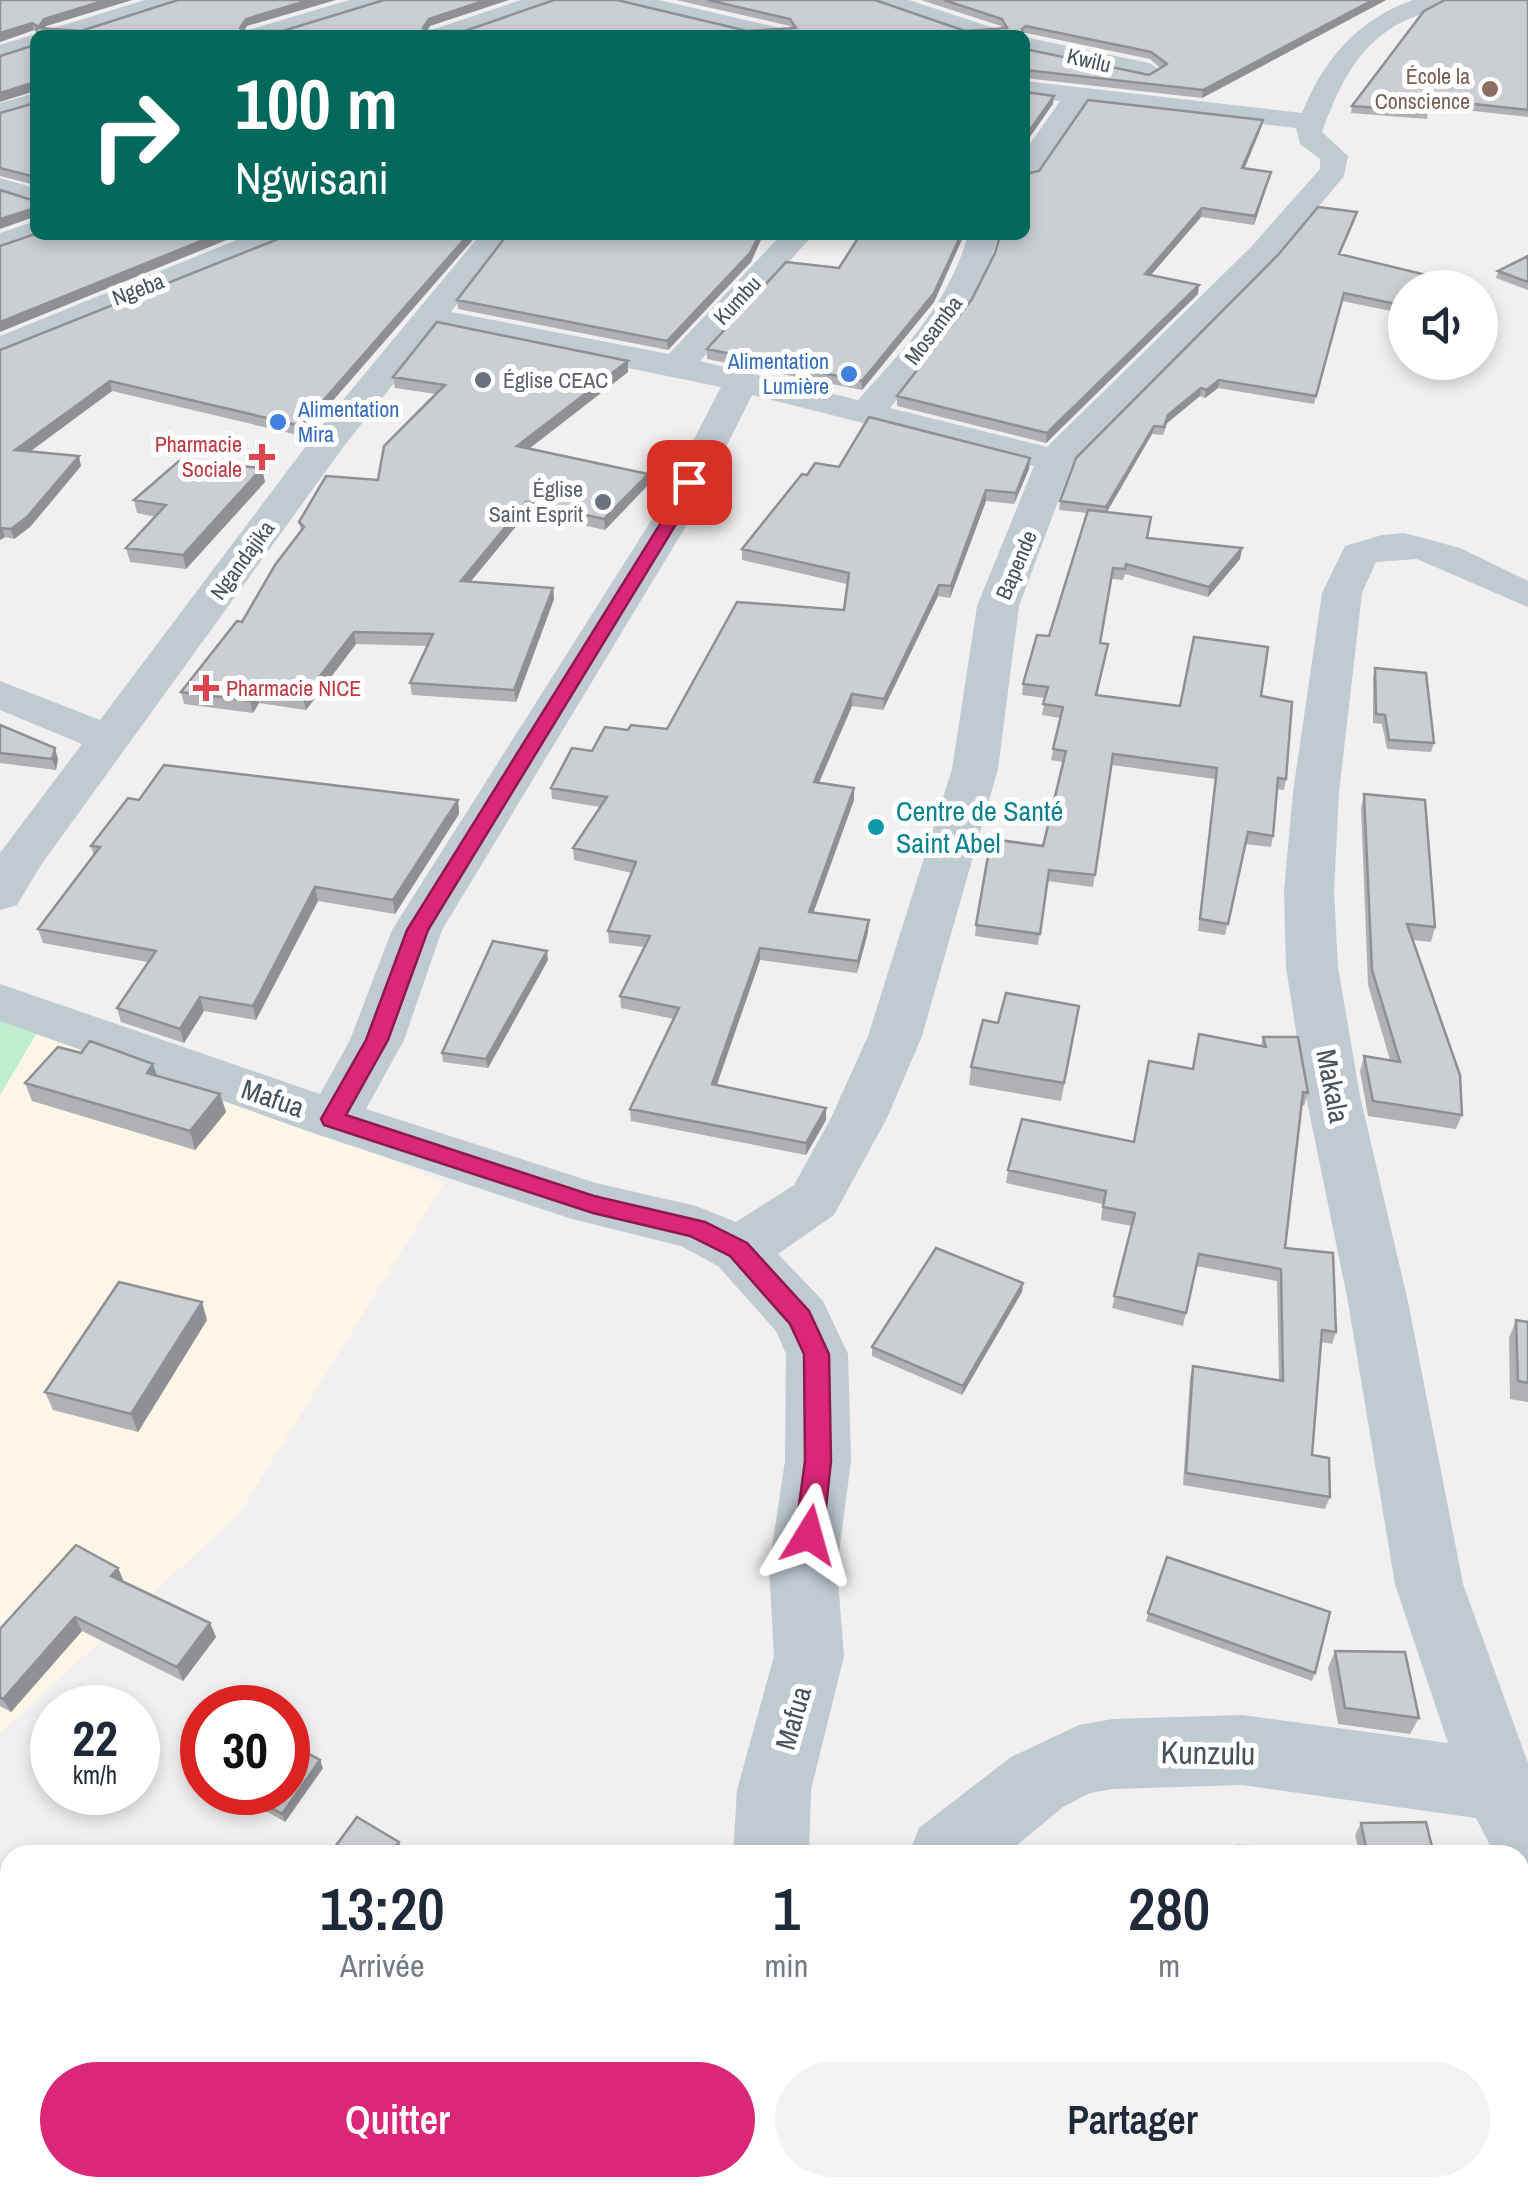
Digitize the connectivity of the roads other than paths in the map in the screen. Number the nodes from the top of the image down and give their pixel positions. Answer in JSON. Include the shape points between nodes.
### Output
{"nodes":[{"id":1,"x":71,"y":0,"type":"edge"},
{"id":2,"x":170,"y":0,"type":"edge"},
{"id":3,"x":376,"y":0,"type":"edge"},
{"id":4,"x":545,"y":0,"type":"edge"},
{"id":5,"x":628,"y":0,"type":"edge"},
{"id":6,"x":700,"y":0,"type":"edge"},
{"id":7,"x":885,"y":0,"type":"edge"},
{"id":8,"x":1436,"y":0,"type":"edge"},
{"id":9,"x":674,"y":11,"type":"junction"},
{"id":10,"x":118,"y":16,"type":"junction"},
{"id":11,"x":635,"y":25,"type":"edge"},
{"id":12,"x":72,"y":30,"type":"edge"},
{"id":13,"x":163,"y":30,"type":"edge"},
{"id":14,"x":274,"y":30,"type":"edge"},
{"id":15,"x":455,"y":30,"type":"edge"},
{"id":16,"x":758,"y":30,"type":"edge"},
{"id":17,"x":976,"y":30,"type":"edge"},
{"id":18,"x":30,"y":43,"type":"edge"},
{"id":19,"x":1030,"y":46,"type":"edge"},
{"id":20,"x":0,"y":52,"type":"edge"},
{"id":21,"x":1153,"y":72,"type":"edge"},
{"id":22,"x":1030,"y":90,"type":"edge"},
{"id":23,"x":1077,"y":96,"type":"junction"},
{"id":24,"x":30,"y":102,"type":"edge"},
{"id":25,"x":0,"y":111,"type":"edge"},
{"id":26,"x":1311,"y":122,"type":"junction"},
{"id":27,"x":1030,"y":164,"type":"edge"},
{"id":28,"x":30,"y":165,"type":"edge"},
{"id":29,"x":0,"y":173,"type":"edge"},
{"id":30,"x":0,"y":188,"type":"edge"},
{"id":31,"x":30,"y":197,"type":"edge"},
{"id":32,"x":30,"y":232,"type":"edge"},
{"id":33,"x":188,"y":240,"type":"edge"},
{"id":34,"x":264,"y":240,"type":"edge"},
{"id":35,"x":492,"y":240,"type":"edge"},
{"id":36,"x":793,"y":240,"type":"edge"},
{"id":37,"x":983,"y":240,"type":"edge"},
{"id":38,"x":0,"y":244,"type":"edge"},
{"id":39,"x":232,"y":253,"type":"junction"},
{"id":40,"x":432,"y":318,"type":"junction"},
{"id":41,"x":0,"y":348,"type":"edge"},
{"id":42,"x":677,"y":366,"type":"junction"},
{"id":43,"x":740,"y":384,"type":"junction"},
{"id":44,"x":864,"y":415,"type":"junction"},
{"id":45,"x":1056,"y":460,"type":"junction"},
{"id":46,"x":1528,"y":596,"type":"edge"},
{"id":47,"x":0,"y":694,"type":"edge"},
{"id":48,"x":111,"y":740,"type":"junction"},
{"id":49,"x":0,"y":894,"type":"edge"},
{"id":50,"x":0,"y":1002,"type":"edge"},
{"id":51,"x":332,"y":1119,"type":"junction"},
{"id":52,"x":739,"y":1250,"type":"junction"},
{"id":53,"x":1514,"y":1814,"type":"edge"},
{"id":54,"x":771,"y":1845,"type":"edge"},
{"id":55,"x":958,"y":1845,"type":"edge"}],
"edges":[{"from":1,"to":10,"type":"street"},
{"from":2,"to":10,"type":"street"},
{"from":3,"to":14,"type":"street"},
{"from":4,"to":15,"type":"street"},
{"from":5,"to":9,"type":"street"},
{"from":6,"to":9,"type":"street"},
{"from":7,"to":17,"type":"street"},
{"from":8,"to":26,"type":"street","via":[[1388,16],[1346,54]]},
{"from":9,"to":11,"type":"street"},
{"from":9,"to":16,"type":"street"},
{"from":10,"to":12,"type":"street"},
{"from":10,"to":13,"type":"street"},
{"from":18,"to":20,"type":"street"},
{"from":19,"to":21,"type":"street","name":"Kwilu"},
{"from":22,"to":23,"type":"street"},
{"from":23,"to":26,"type":"street"},
{"from":23,"to":27,"type":"street"},
{"from":24,"to":25,"type":"street"},
{"from":26,"to":45,"type":"street","name":"Bapende","via":[[1310,138],[1334,156],[1334,170],[1263,253]]},
{"from":28,"to":29,"type":"street"},
{"from":30,"to":31,"type":"street"},
{"from":32,"to":38,"type":"street"},
{"from":33,"to":39,"type":"street"},
{"from":34,"to":39,"type":"street","name":"Ngeba"},
{"from":35,"to":40,"type":"street","name":"Ngandajika"},
{"from":36,"to":42,"type":"street","name":"Kumbu"},
{"from":37,"to":44,"type":"street","name":"Mosamba","via":[[977,269],[946,316]]},
{"from":39,"to":41,"type":"street","name":"Ngeba"},
{"from":40,"to":42,"type":"street"},
{"from":40,"to":48,"type":"street","name":"Ngandajika","via":[[331,438]]},
{"from":42,"to":43,"type":"street"},
{"from":43,"to":44,"type":"street"},
{"from":43,"to":51,"type":"street","via":[[670,521],[417,930],[377,1040]]},
{"from":44,"to":45,"type":"street"},
{"from":45,"to":52,"type":"street","name":"Bapende","via":[[998,606],[975,769],[895,1036],[814,1200]]},
{"from":46,"to":53,"type":"street","name":"Makala","via":[[1433,550],[1376,546],[1359,554],[1342,593],[1309,890],[1312,967],[1333,1096],[1430,1584]]},
{"from":47,"to":48,"type":"street"},
{"from":48,"to":49,"type":"street","name":"Ngandajika"},
{"from":50,"to":51,"type":"street","name":"Mafua"},
{"from":51,"to":52,"type":"street","name":"Mafua","via":[[593,1204],[696,1228]]},
{"from":52,"to":54,"type":"street","name":"Mafua","via":[[800,1318],[816,1354],[818,1461],[804,1568],[810,1656],[774,1790]]},
{"from":53,"to":55,"type":"street","name":"Kunzulu","via":[[1242,1750],[1112,1754],[1079,1760],[1037,1782]]}]}
